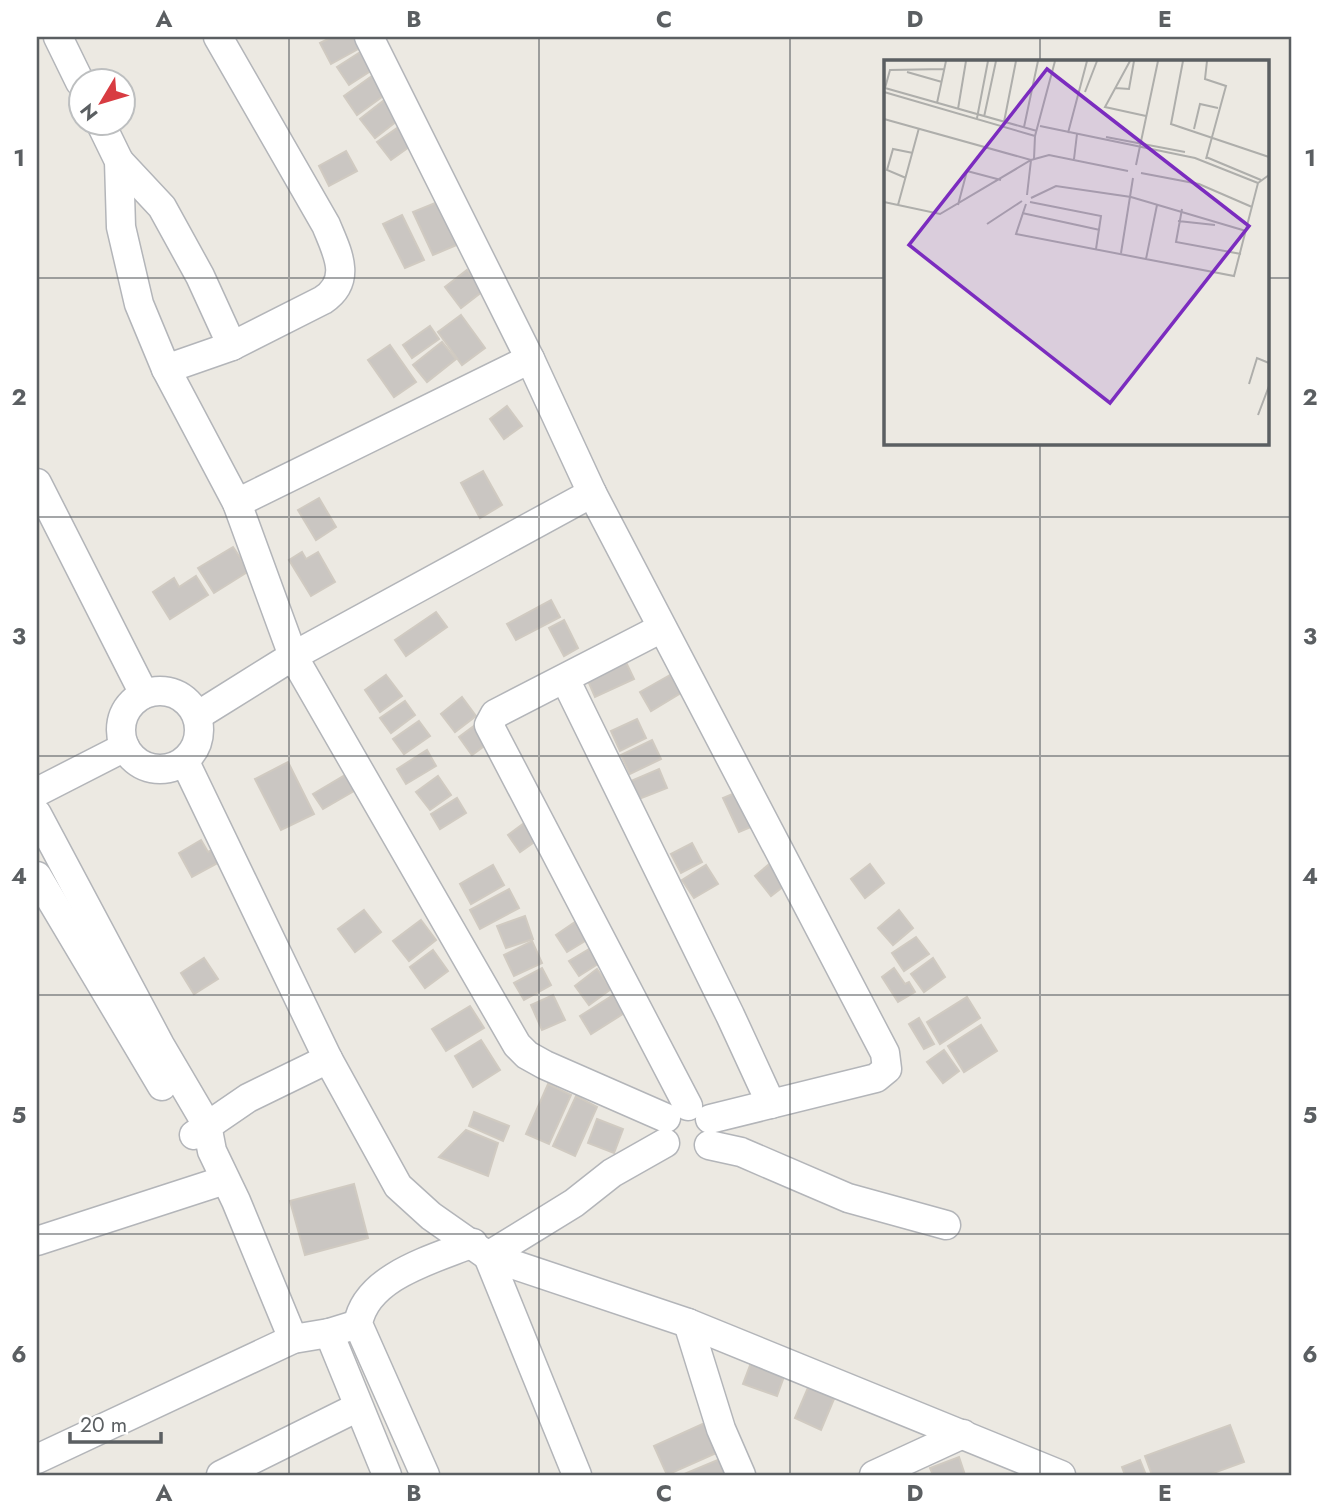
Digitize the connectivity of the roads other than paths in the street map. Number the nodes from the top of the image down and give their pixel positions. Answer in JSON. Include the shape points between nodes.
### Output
{"nodes":[{"id":1,"x":58,"y":37,"type":"edge"},
{"id":2,"x":218,"y":37,"type":"edge"},
{"id":3,"x":369,"y":37,"type":"edge"},
{"id":4,"x":72,"y":66,"type":"edge"},
{"id":5,"x":107,"y":136,"type":"edge"},
{"id":6,"x":119,"y":161,"type":"junction"},
{"id":7,"x":232,"y":346,"type":"junction"},
{"id":8,"x":530,"y":359,"type":"junction"},
{"id":9,"x":166,"y":369,"type":"junction"},
{"id":10,"x":37,"y":483,"type":"edge"},
{"id":11,"x":592,"y":492,"type":"junction"},
{"id":12,"x":237,"y":503,"type":"junction"},
{"id":13,"x":662,"y":628,"type":"junction"},
{"id":14,"x":293,"y":656,"type":"junction"},
{"id":15,"x":565,"y":679,"type":"junction"},
{"id":16,"x":144,"y":694,"type":"junction"},
{"id":17,"x":197,"y":716,"type":"junction"},
{"id":18,"x":125,"y":747,"type":"junction"},
{"id":19,"x":185,"y":762,"type":"junction"},
{"id":20,"x":37,"y":792,"type":"edge"},
{"id":21,"x":37,"y":814,"type":"edge"},
{"id":22,"x":37,"y":876,"type":"edge"},
{"id":23,"x":328,"y":1059,"type":"junction"},
{"id":24,"x":771,"y":1104,"type":"junction"},
{"id":25,"x":688,"y":1126,"type":"junction"},
{"id":26,"x":204,"y":1137,"type":"junction"},
{"id":27,"x":225,"y":1180,"type":"junction"},
{"id":28,"x":946,"y":1225,"type":"dead end"},
{"id":29,"x":37,"y":1241,"type":"edge"},
{"id":30,"x":480,"y":1249,"type":"junction"},
{"id":31,"x":688,"y":1323,"type":"junction"},
{"id":32,"x":358,"y":1324,"type":"junction"},
{"id":33,"x":329,"y":1333,"type":"junction"},
{"id":34,"x":293,"y":1339,"type":"junction"},
{"id":35,"x":358,"y":1407,"type":"junction"},
{"id":36,"x":963,"y":1434,"type":"junction"},
{"id":37,"x":37,"y":1459,"type":"edge"},
{"id":38,"x":220,"y":1475,"type":"edge"},
{"id":39,"x":387,"y":1475,"type":"edge"},
{"id":40,"x":425,"y":1475,"type":"edge"},
{"id":41,"x":577,"y":1475,"type":"edge"},
{"id":42,"x":741,"y":1475,"type":"edge"},
{"id":43,"x":873,"y":1475,"type":"edge"},
{"id":44,"x":1061,"y":1475,"type":"edge"}],
"edges":[{"from":1,"to":4,"type":"street"},
{"from":2,"to":7,"type":"street","via":[[326,225],[339,256],[340,279],[334,292]]},
{"from":3,"to":8,"type":"street"},
{"from":5,"to":6,"type":"street"},
{"from":6,"to":7,"type":"street","via":[[162,207]]},
{"from":6,"to":9,"type":"street","via":[[121,226],[139,304]]},
{"from":7,"to":9,"type":"street"},
{"from":8,"to":11,"type":"street"},
{"from":8,"to":12,"type":"street"},
{"from":9,"to":12,"type":"street"},
{"from":10,"to":16,"type":"street"},
{"from":11,"to":13,"type":"street"},
{"from":11,"to":14,"type":"street"},
{"from":12,"to":14,"type":"street"},
{"from":13,"to":15,"type":"street"},
{"from":13,"to":24,"type":"street","via":[[887,1062],[887,1069],[876,1078]]},
{"from":14,"to":17,"type":"street"},
{"from":14,"to":25,"type":"street","via":[[517,1045],[545,1065]]},
{"from":15,"to":24,"type":"street"},
{"from":15,"to":25,"type":"street","via":[[495,714],[490,729]]},
{"from":16,"to":17,"type":"street","via":[[169,691],[181,696]]},
{"from":16,"to":18,"type":"street","via":[[133,701],[121,722]]},
{"from":17,"to":19,"type":"street","via":[[199,741]]},
{"from":18,"to":19,"type":"street","via":[[135,761],[151,769],[169,769]]},
{"from":18,"to":20,"type":"street"},
{"from":19,"to":23,"type":"street"},
{"from":21,"to":26,"type":"street"},
{"from":22,"to":26,"type":"street"},
{"from":23,"to":26,"type":"street","via":[[248,1098]]},
{"from":23,"to":30,"type":"street","via":[[398,1186],[430,1216]]},
{"from":24,"to":25,"type":"street"},
{"from":25,"to":28,"type":"street","via":[[848,1198]]},
{"from":25,"to":30,"type":"street","via":[[612,1173],[574,1203]]},
{"from":26,"to":27,"type":"street"},
{"from":27,"to":29,"type":"street"},
{"from":27,"to":34,"type":"street"},
{"from":30,"to":31,"type":"street"},
{"from":30,"to":32,"type":"street","via":[[400,1272],[370,1296]]},
{"from":30,"to":41,"type":"street"},
{"from":31,"to":36,"type":"street"},
{"from":31,"to":42,"type":"street","via":[[721,1429]]},
{"from":32,"to":33,"type":"street"},
{"from":32,"to":40,"type":"street"},
{"from":33,"to":34,"type":"street"},
{"from":33,"to":35,"type":"street"},
{"from":34,"to":37,"type":"street"},
{"from":35,"to":38,"type":"street"},
{"from":35,"to":39,"type":"street"},
{"from":36,"to":43,"type":"street"},
{"from":36,"to":44,"type":"street"}]}
